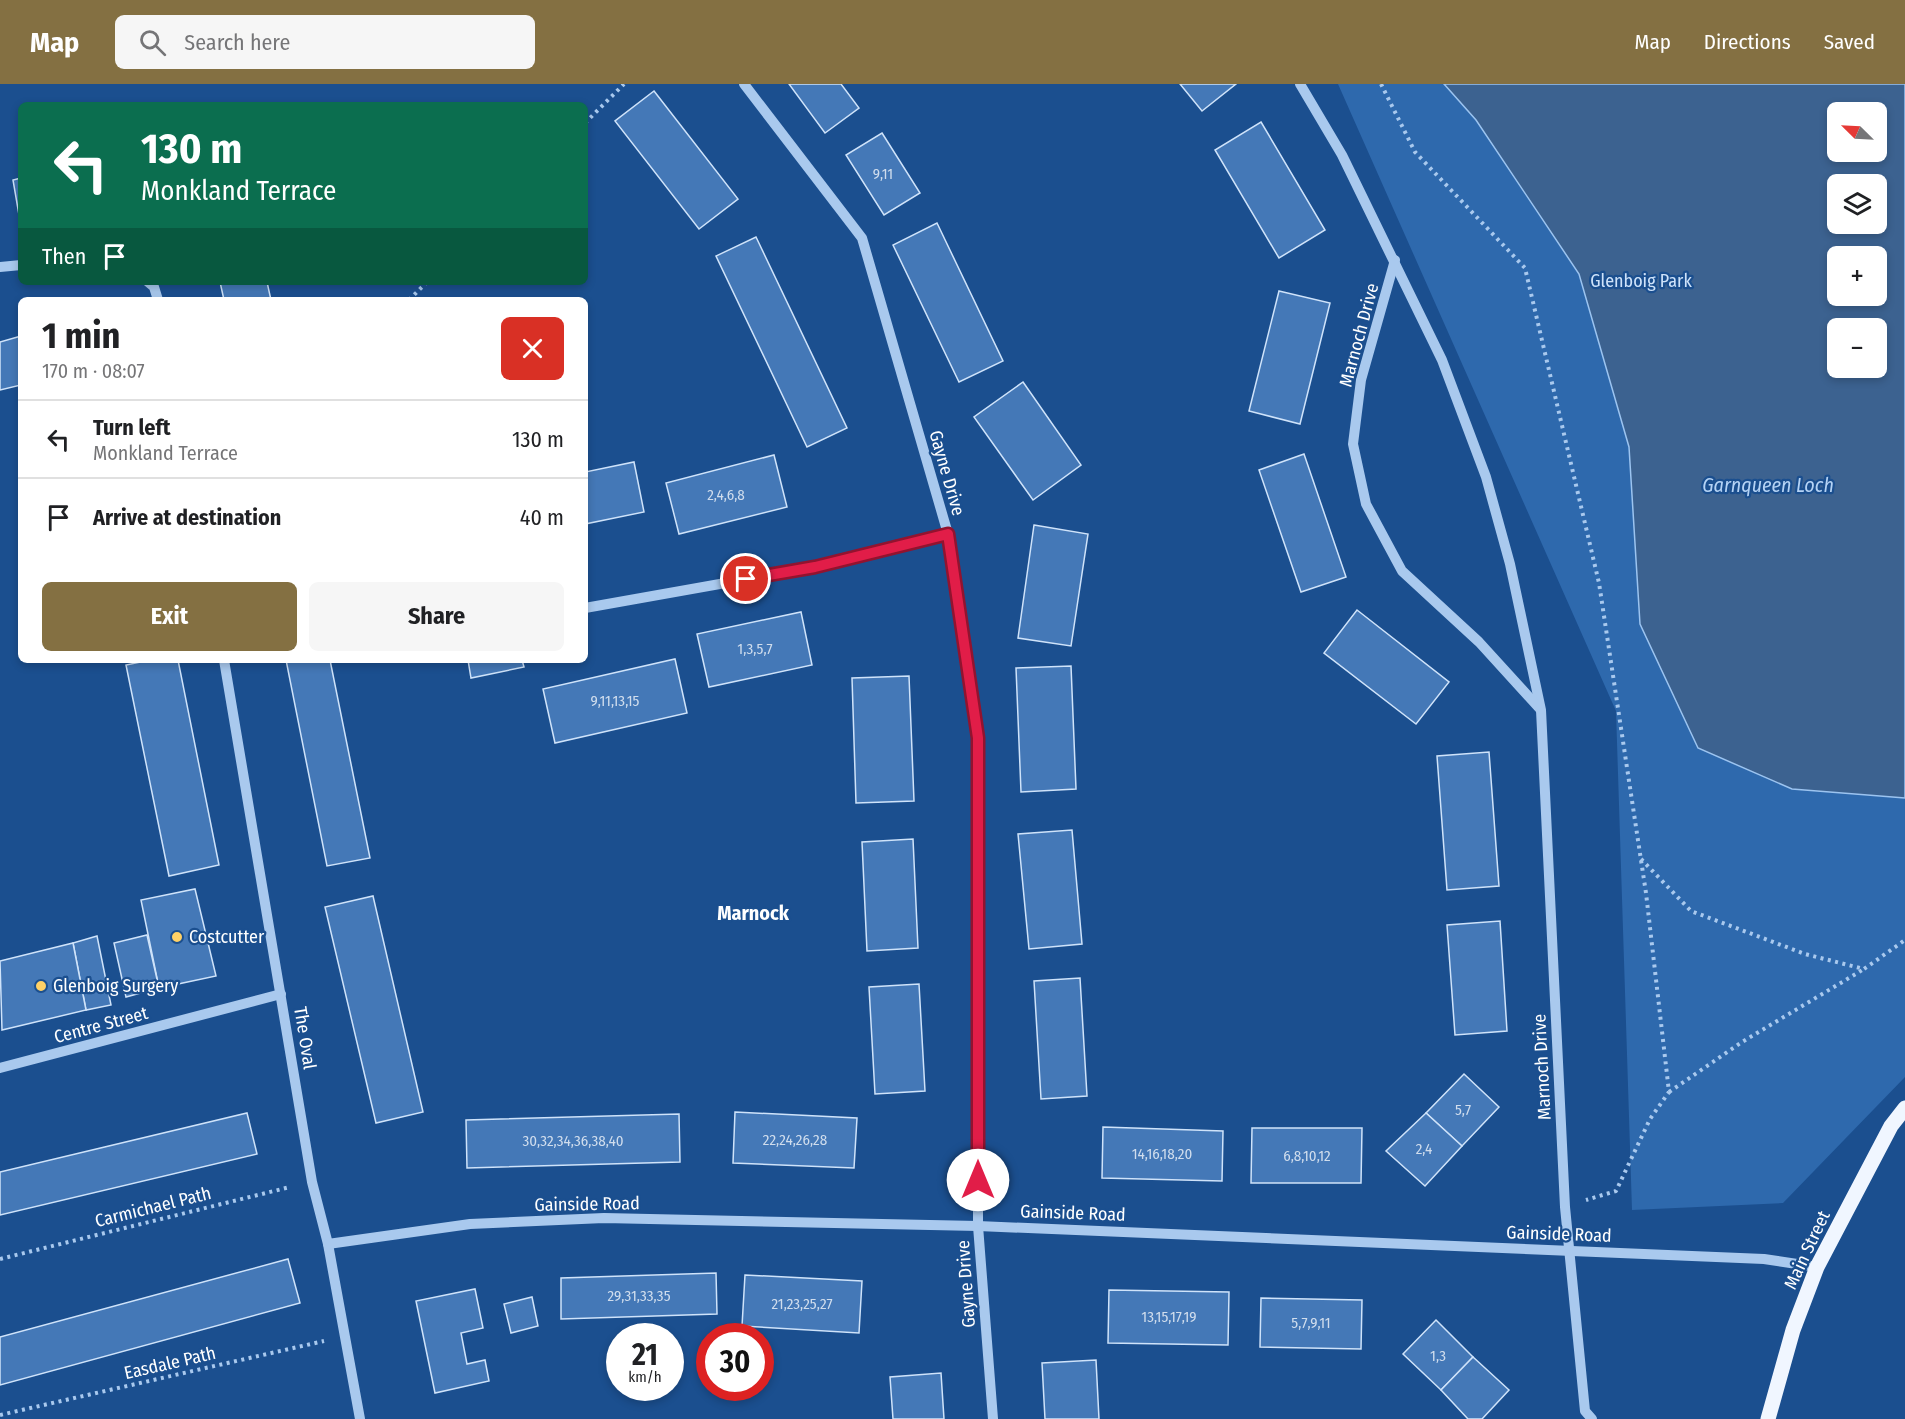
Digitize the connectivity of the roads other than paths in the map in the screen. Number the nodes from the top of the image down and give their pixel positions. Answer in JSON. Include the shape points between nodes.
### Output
{"nodes":[{"id":1,"x":744,"y":84,"type":"edge"},
{"id":2,"x":1300,"y":84,"type":"edge"},
{"id":3,"x":1395,"y":260,"type":"junction"},
{"id":4,"x":18,"y":265,"type":"edge"},
{"id":5,"x":0,"y":267,"type":"edge"},
{"id":6,"x":948,"y":534,"type":"junction"},
{"id":7,"x":588,"y":607,"type":"edge"},
{"id":8,"x":225,"y":663,"type":"edge"},
{"id":9,"x":1540,"y":710,"type":"junction"},
{"id":10,"x":281,"y":994,"type":"junction"},
{"id":11,"x":0,"y":1068,"type":"edge"},
{"id":12,"x":1905,"y":1108,"type":"edge"},
{"id":13,"x":978,"y":1226,"type":"junction"},
{"id":14,"x":328,"y":1244,"type":"junction"},
{"id":15,"x":1569,"y":1251,"type":"junction"},
{"id":16,"x":1817,"y":1267,"type":"junction"},
{"id":17,"x":360,"y":1419,"type":"edge"},
{"id":18,"x":993,"y":1419,"type":"edge"},
{"id":19,"x":1592,"y":1419,"type":"edge"},
{"id":20,"x":1768,"y":1419,"type":"edge"}],
"edges":[{"from":1,"to":6,"type":"street","name":"Gayne Drive","via":[[862,238]]},
{"from":2,"to":3,"type":"street","name":"Marnoch Drive","via":[[1342,155]]},
{"from":3,"to":9,"type":"street","name":"Marnoch Drive","via":[[1442,360],[1486,477],[1510,564]]},
{"from":3,"to":9,"type":"street","name":"Marnoch Drive","via":[[1361,380],[1353,444],[1365,504],[1402,571],[1479,642]]},
{"from":4,"to":5,"type":"street"},
{"from":6,"to":7,"type":"street","via":[[815,567]]},
{"from":6,"to":13,"type":"street","name":"Gayne Drive","via":[[978,738]]},
{"from":8,"to":10,"type":"street","name":"The Oval"},
{"from":9,"to":15,"type":"street","name":"Marnoch Drive"},
{"from":10,"to":11,"type":"street","name":"Centre Street"},
{"from":10,"to":14,"type":"street","name":"The Oval","via":[[312,1182]]},
{"from":12,"to":16,"type":"main road","name":"Main Street","via":[[1891,1126]]},
{"from":13,"to":14,"type":"street","name":"Gainside Road","via":[[604,1218],[470,1224]]},
{"from":13,"to":15,"type":"street","name":"Gainside Road"},
{"from":13,"to":18,"type":"street","name":"Gayne Drive"},
{"from":14,"to":17,"type":"street","name":"The Oval"},
{"from":15,"to":16,"type":"street","name":"Gainside Road","via":[[1764,1259]]},
{"from":15,"to":19,"type":"street","name":"Marnoch Drive","via":[[1585,1411]]},
{"from":16,"to":20,"type":"main road","name":"Main Street","via":[[1793,1330]]}]}
